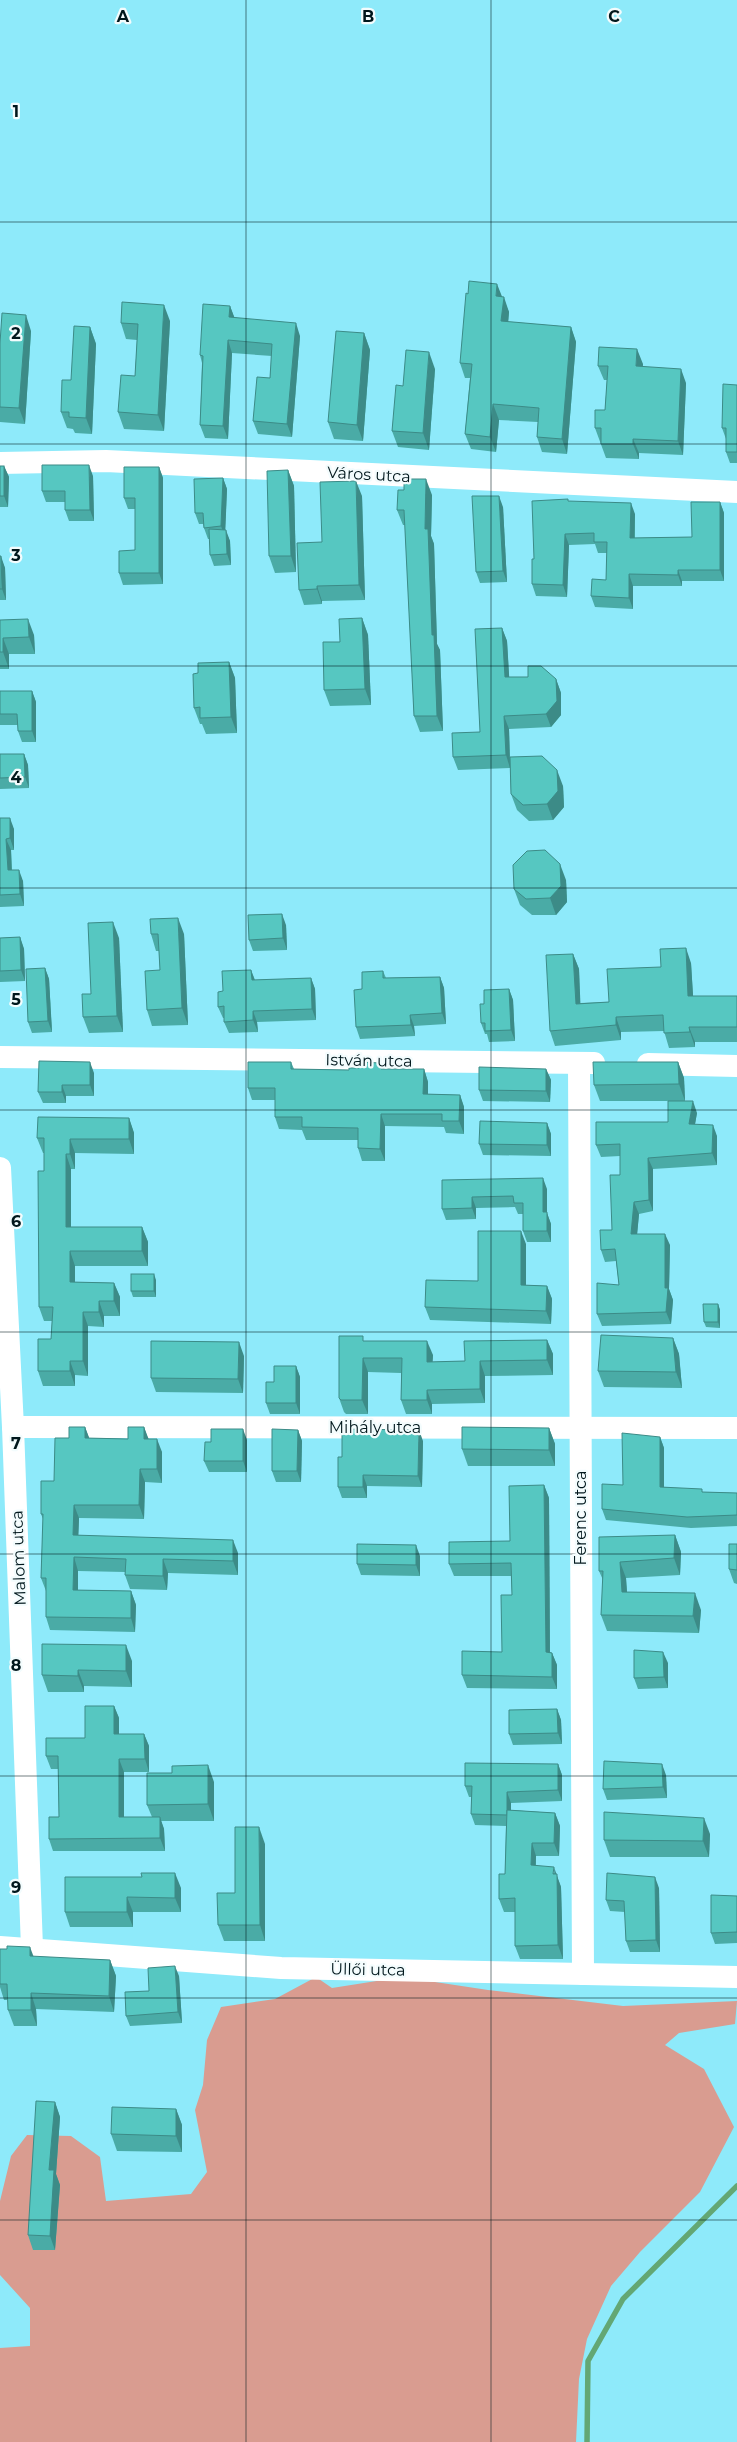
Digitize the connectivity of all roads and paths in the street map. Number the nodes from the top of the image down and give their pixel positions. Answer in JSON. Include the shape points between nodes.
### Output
{"nodes":[{"id":1,"x":0,"y":463,"type":"edge"},
{"id":2,"x":737,"y":492,"type":"edge"},
{"id":3,"x":0,"y":1057,"type":"edge"},
{"id":4,"x":579,"y":1063,"type":"junction"},
{"id":5,"x":737,"y":1066,"type":"edge"},
{"id":6,"x":0,"y":1168,"type":"edge"},
{"id":7,"x":579,"y":1426,"type":"junction"},
{"id":8,"x":13,"y":1427,"type":"junction"},
{"id":9,"x":737,"y":1428,"type":"edge"},
{"id":10,"x":0,"y":1947,"type":"edge"},
{"id":11,"x":32,"y":1948,"type":"junction"},
{"id":12,"x":583,"y":1974,"type":"junction"},
{"id":13,"x":737,"y":1977,"type":"edge"}],
"edges":[{"from":1,"to":2,"type":"street","name":"Város utca","via":[[106,461]]},
{"from":3,"to":4,"type":"street","name":"István utca"},
{"from":4,"to":5,"type":"street","name":"István utca"},
{"from":4,"to":7,"type":"street","name":"Ferenc utca"},
{"from":6,"to":8,"type":"street","name":"Malom utca"},
{"from":7,"to":8,"type":"street","name":"Mihály utca"},
{"from":7,"to":9,"type":"street","name":"Mihály utca"},
{"from":7,"to":12,"type":"street","name":"Ferenc utca"},
{"from":8,"to":11,"type":"street","name":"Malom utca"},
{"from":10,"to":11,"type":"street","name":"Üllői utca"},
{"from":11,"to":12,"type":"street","name":"Üllői utca","via":[[281,1968]]},
{"from":12,"to":13,"type":"street","name":"Üllői utca"}]}
